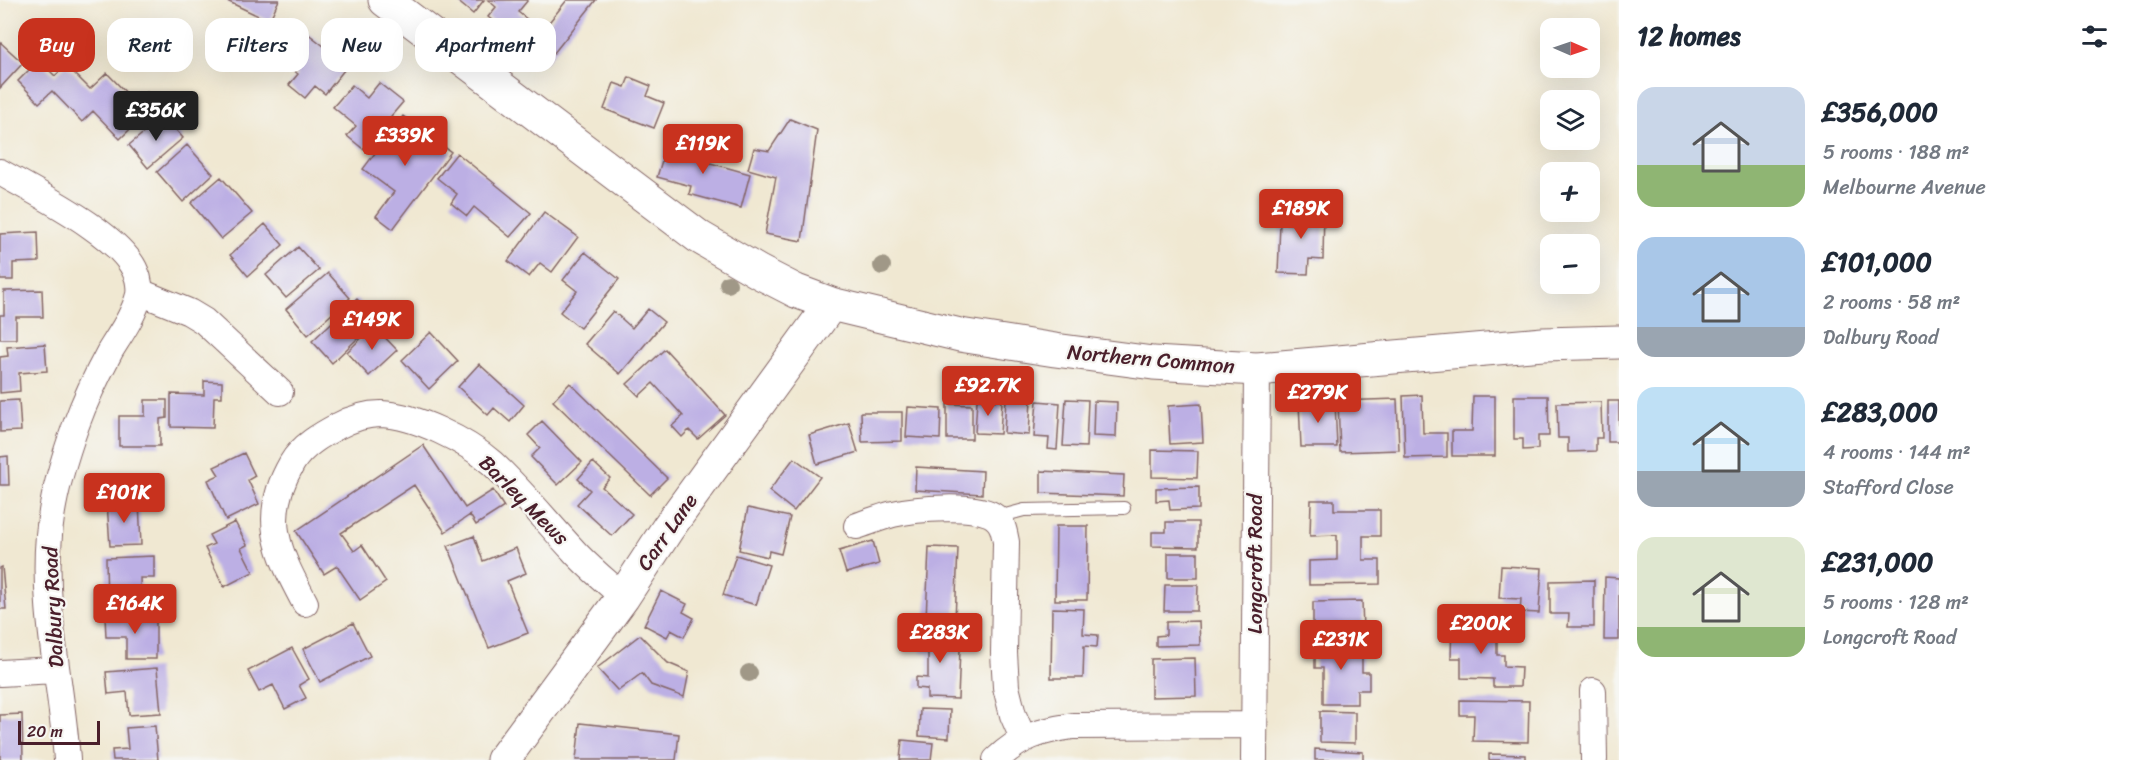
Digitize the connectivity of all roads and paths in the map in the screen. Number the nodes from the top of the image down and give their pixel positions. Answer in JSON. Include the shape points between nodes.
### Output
{"nodes":[{"id":1,"x":387,"y":1,"type":"edge"},
{"id":2,"x":0,"y":172,"type":"edge"},
{"id":3,"x":140,"y":292,"type":"junction"},
{"id":4,"x":831,"y":304,"type":"junction"},
{"id":5,"x":1619,"y":342,"type":"edge"},
{"id":6,"x":1257,"y":369,"type":"junction"},
{"id":7,"x":280,"y":392,"type":"dead end"},
{"id":8,"x":1124,"y":508,"type":"dead end"},
{"id":9,"x":998,"y":521,"type":"junction"},
{"id":10,"x":857,"y":526,"type":"dead end"},
{"id":11,"x":623,"y":597,"type":"junction"},
{"id":12,"x":305,"y":603,"type":"dead end"},
{"id":13,"x":55,"y":670,"type":"junction"},
{"id":14,"x":0,"y":673,"type":"edge"},
{"id":15,"x":1593,"y":691,"type":"dead end"},
{"id":16,"x":1254,"y":725,"type":"junction"},
{"id":17,"x":1023,"y":738,"type":"junction"},
{"id":18,"x":67,"y":760,"type":"edge"},
{"id":19,"x":503,"y":760,"type":"edge"},
{"id":20,"x":996,"y":760,"type":"edge"},
{"id":21,"x":1254,"y":760,"type":"edge"},
{"id":22,"x":1594,"y":760,"type":"edge"}],
"edges":[{"from":1,"to":4,"type":"main road","name":"Northern Common","via":[[699,237],[768,277]]},
{"from":2,"to":3,"type":"street","via":[[115,243],[137,274]]},
{"from":3,"to":7,"type":"street","via":[[204,321]]},
{"from":3,"to":13,"type":"street","name":"Dalbury Road","via":[[77,422],[58,477],[49,534],[48,594]]},
{"from":4,"to":6,"type":"main road","name":"Northern Common","via":[[960,335],[1055,350],[1153,363]]},
{"from":4,"to":11,"type":"main road","name":"Carr Lane","via":[[668,528]]},
{"from":5,"to":6,"type":"main road","name":"Northern Common"},
{"from":6,"to":16,"type":"street","name":"Longcroft Road"},
{"from":8,"to":9,"type":"lane","via":[[1024,510]]},
{"from":9,"to":10,"type":"street","via":[[974,509],[920,509]]},
{"from":9,"to":17,"type":"street","via":[[1006,542],[1006,687]]},
{"from":11,"to":12,"type":"street","name":"Barley Mews","via":[[575,553],[491,463],[441,433],[382,414],[364,415],[327,432],[294,459],[282,480],[274,529],[285,565]]},
{"from":11,"to":19,"type":"main road","name":"Carr Lane"},
{"from":13,"to":14,"type":"street"},
{"from":13,"to":18,"type":"street","name":"Dalbury Road"},
{"from":15,"to":22,"type":"street"},
{"from":16,"to":17,"type":"street","via":[[1073,726],[1043,730]]},
{"from":16,"to":21,"type":"street","name":"Longcroft Road"},
{"from":17,"to":20,"type":"street"}]}
